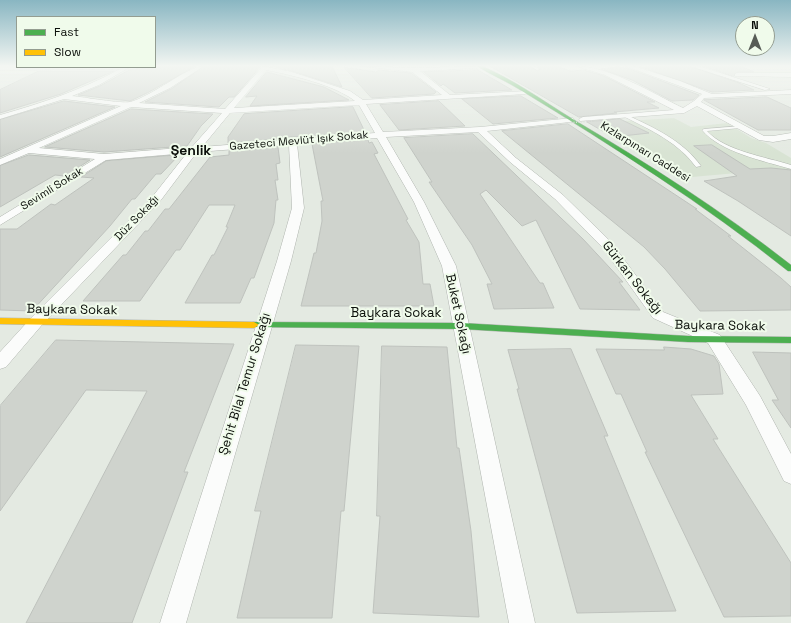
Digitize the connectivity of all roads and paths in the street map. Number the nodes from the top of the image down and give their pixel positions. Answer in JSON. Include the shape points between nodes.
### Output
{"nodes":[{"id":1,"x":66,"y":95,"type":"edge"},
{"id":2,"x":151,"y":95,"type":"edge"},
{"id":3,"x":241,"y":95,"type":"edge"},
{"id":4,"x":352,"y":95,"type":"edge"},
{"id":5,"x":447,"y":95,"type":"edge"},
{"id":6,"x":478,"y":95,"type":"edge"},
{"id":7,"x":529,"y":95,"type":"edge"},
{"id":8,"x":541,"y":95,"type":"edge"},
{"id":9,"x":651,"y":95,"type":"edge"},
{"id":10,"x":727,"y":95,"type":"edge"},
{"id":11,"x":781,"y":95,"type":"edge"},
{"id":12,"x":712,"y":96,"type":"joint"},
{"id":13,"x":61,"y":97,"type":"junction"},
{"id":14,"x":449,"y":97,"type":"junction"},
{"id":15,"x":791,"y":101,"type":"edge"},
{"id":16,"x":361,"y":102,"type":"junction"},
{"id":17,"x":697,"y":103,"type":"junction"},
{"id":18,"x":130,"y":105,"type":"junction"},
{"id":19,"x":227,"y":111,"type":"junction"},
{"id":20,"x":684,"y":111,"type":"junction"},
{"id":21,"x":626,"y":116,"type":"junction"},
{"id":22,"x":0,"y":117,"type":"edge"},
{"id":23,"x":587,"y":120,"type":"junction"},
{"id":24,"x":568,"y":122,"type":"junction"},
{"id":25,"x":740,"y":127,"type":"junction"},
{"id":26,"x":480,"y":129,"type":"junction"},
{"id":27,"x":379,"y":135,"type":"junction"},
{"id":28,"x":791,"y":136,"type":"edge"},
{"id":29,"x":293,"y":142,"type":"junction"},
{"id":30,"x":28,"y":150,"type":"junction"},
{"id":31,"x":194,"y":150,"type":"junction"},
{"id":32,"x":104,"y":157,"type":"junction"},
{"id":33,"x":0,"y":162,"type":"edge"},
{"id":34,"x":698,"y":166,"type":"dead end"},
{"id":35,"x":791,"y":167,"type":"edge"},
{"id":36,"x":728,"y":209,"type":"dead end"},
{"id":37,"x":0,"y":222,"type":"edge"},
{"id":38,"x":791,"y":269,"type":"edge"},
{"id":39,"x":0,"y":321,"type":"edge"},
{"id":40,"x":36,"y":322,"type":"junction"},
{"id":41,"x":262,"y":325,"type":"junction"},
{"id":42,"x":461,"y":326,"type":"junction"},
{"id":43,"x":714,"y":339,"type":"junction"},
{"id":44,"x":791,"y":340,"type":"edge"},
{"id":45,"x":0,"y":363,"type":"edge"},
{"id":46,"x":791,"y":474,"type":"edge"},
{"id":47,"x":173,"y":623,"type":"edge"},
{"id":48,"x":522,"y":623,"type":"edge"}],
"edges":[{"from":1,"to":13,"type":"street"},
{"from":2,"to":18,"type":"street"},
{"from":3,"to":19,"type":"street","name":"Düz Sokağı"},
{"from":4,"to":16,"type":"street","name":"Buket Sokağı"},
{"from":5,"to":14,"type":"street"},
{"from":6,"to":14,"type":"street"},
{"from":7,"to":24,"type":"main road","name":"Kızlarpınarı Caddesi"},
{"from":8,"to":23,"type":"main road","name":"Kızlarpınarı Caddesi"},
{"from":9,"to":20,"type":"street"},
{"from":10,"to":12,"type":"street"},
{"from":11,"to":15,"type":"street"},
{"from":12,"to":17,"type":"street","via":[[702,96]]},
{"from":13,"to":18,"type":"street"},
{"from":13,"to":22,"type":"street"},
{"from":14,"to":16,"type":"street"},
{"from":16,"to":19,"type":"street"},
{"from":16,"to":27,"type":"street","name":"Buket Sokağı"},
{"from":17,"to":20,"type":"street"},
{"from":17,"to":25,"type":"street"},
{"from":18,"to":19,"type":"street"},
{"from":18,"to":30,"type":"street"},
{"from":19,"to":31,"type":"street","name":"Düz Sokağı"},
{"from":20,"to":21,"type":"street"},
{"from":21,"to":23,"type":"street"},
{"from":21,"to":34,"type":"lane","via":[[678,144],[693,157]]},
{"from":23,"to":24,"type":"path","bridge":true},
{"from":23,"to":36,"type":"main road","name":"Kızlarpınarı Caddesi"},
{"from":24,"to":26,"type":"street","name":"Gazeteci Mevlüt Işık Sokak"},
{"from":24,"to":38,"type":"main road","name":"Kızlarpınarı Caddesi","via":[[677,185],[766,247]]},
{"from":25,"to":28,"type":"street","via":[[766,139]]},
{"from":25,"to":35,"type":"lane","via":[[704,130],[738,151]]},
{"from":26,"to":27,"type":"street","name":"Gazeteci Mevlüt Işık Sokak"},
{"from":26,"to":43,"type":"street","name":"Gürkan Sokağı","via":[[559,198],[607,245],[658,315]]},
{"from":27,"to":29,"type":"street","name":"Gazeteci Mevlüt Işık Sokak"},
{"from":27,"to":42,"type":"street","name":"Buket Sokağı","via":[[419,202],[449,266]]},
{"from":29,"to":31,"type":"street","name":"Gazeteci Mevlüt Işık Sokak"},
{"from":29,"to":41,"type":"street","name":"Şehit Bilal Temur Sokağı","via":[[298,208],[284,261]]},
{"from":30,"to":32,"type":"street","name":"Gazeteci Mevlüt Işık Sokak"},
{"from":30,"to":33,"type":"street"},
{"from":31,"to":32,"type":"street","name":"Gazeteci Mevlüt Işık Sokak"},
{"from":31,"to":40,"type":"street","name":"Düz Sokağı","via":[[157,198]]},
{"from":32,"to":37,"type":"street","name":"Sevimli Sokak"},
{"from":39,"to":40,"type":"main road","name":"Baykara Sokak"},
{"from":40,"to":41,"type":"main road","name":"Baykara Sokak"},
{"from":40,"to":45,"type":"street","name":"Düz Sokağı"},
{"from":41,"to":42,"type":"main road","name":"Baykara Sokak"},
{"from":41,"to":47,"type":"street","name":"Şehit Bilal Temur Sokağı"},
{"from":42,"to":43,"type":"main road","name":"Baykara Sokak"},
{"from":42,"to":48,"type":"street","name":"Buket Sokağı"},
{"from":43,"to":44,"type":"main road","name":"Baykara Sokak"},
{"from":43,"to":46,"type":"street","via":[[753,401]]}]}
